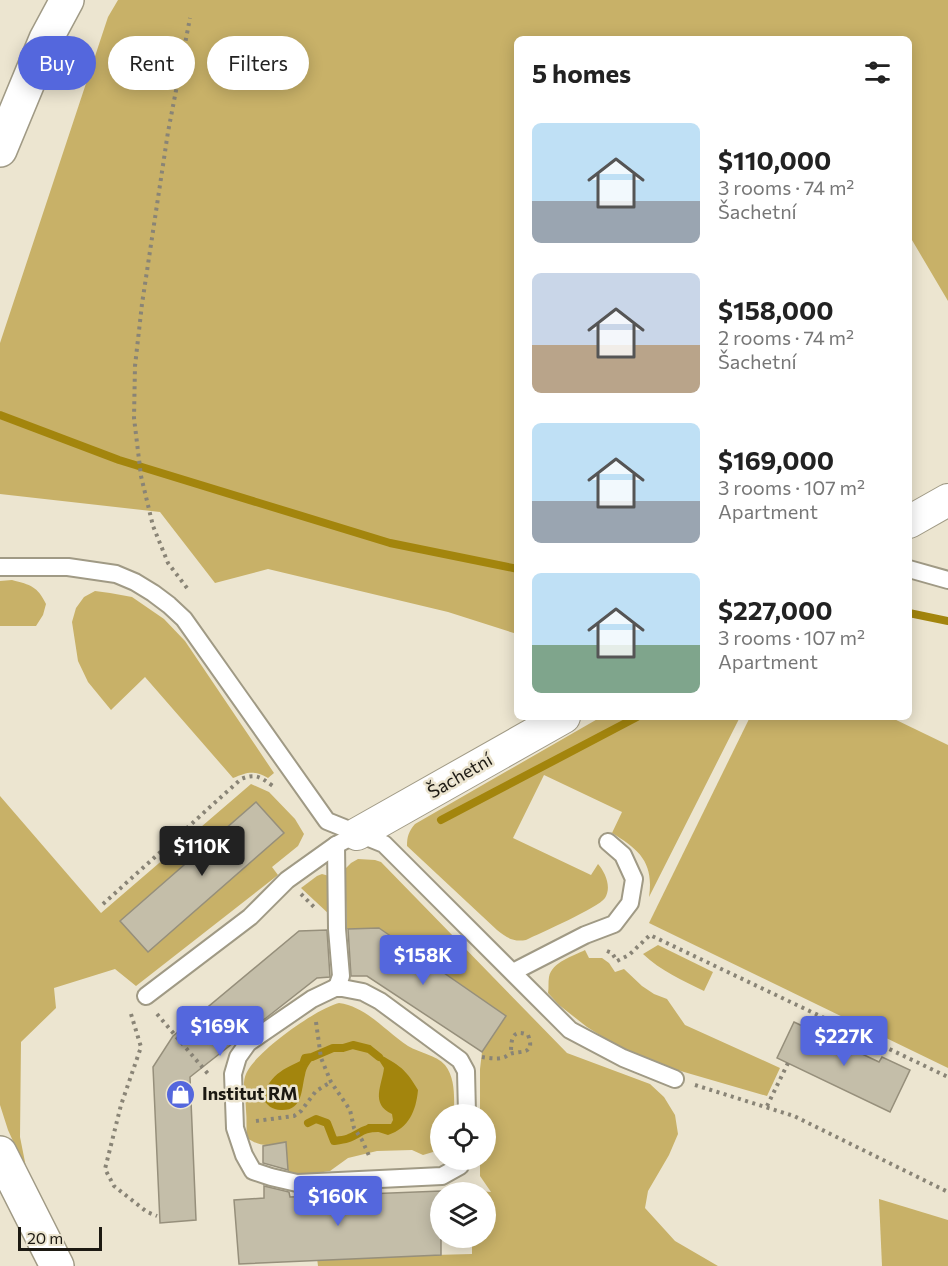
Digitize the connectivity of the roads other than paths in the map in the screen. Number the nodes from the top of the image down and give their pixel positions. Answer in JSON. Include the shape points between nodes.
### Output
{"nodes":[{"id":1,"x":67,"y":0,"type":"edge"},
{"id":2,"x":0,"y":150,"type":"edge"},
{"id":3,"x":948,"y":500,"type":"edge"},
{"id":4,"x":912,"y":520,"type":"edge"},
{"id":5,"x":0,"y":567,"type":"edge"},
{"id":6,"x":912,"y":570,"type":"edge"},
{"id":7,"x":948,"y":580,"type":"edge"},
{"id":8,"x":559,"y":720,"type":"edge"},
{"id":9,"x":347,"y":840,"type":"junction"},
{"id":10,"x":608,"y":842,"type":"dead end"},
{"id":11,"x":513,"y":972,"type":"junction"},
{"id":12,"x":338,"y":987,"type":"junction"},
{"id":13,"x":146,"y":996,"type":"road end"},
{"id":14,"x":675,"y":1079,"type":"road end"},
{"id":15,"x":466,"y":1104,"type":"edge"},
{"id":16,"x":0,"y":1153,"type":"edge"},
{"id":17,"x":453,"y":1170,"type":"edge"},
{"id":18,"x":57,"y":1266,"type":"edge"}],
"edges":[{"from":1,"to":2,"type":"main road","via":[[46,39]]},
{"from":3,"to":4,"type":"street"},
{"from":5,"to":9,"type":"lane","via":[[68,567],[116,574],[169,605],[184,619],[327,821]]},
{"from":6,"to":7,"type":"lane"},
{"from":8,"to":9,"type":"street","name":"Šachetní"},
{"from":9,"to":11,"type":"lane","via":[[384,844]]},
{"from":9,"to":12,"type":"lane","via":[[337,929]]},
{"from":9,"to":13,"type":"lane","via":[[287,880],[250,916]]},
{"from":10,"to":11,"type":"lane","via":[[623,855],[634,879],[630,903],[614,924]]},
{"from":11,"to":14,"type":"lane","via":[[570,1030]]},
{"from":12,"to":15,"type":"lane","via":[[363,992],[380,1001],[460,1060],[466,1071]]},
{"from":12,"to":17,"type":"lane","via":[[312,999],[248,1043],[238,1057],[232,1074],[235,1128],[254,1171],[297,1183],[442,1176]]},
{"from":16,"to":18,"type":"main road"}]}
